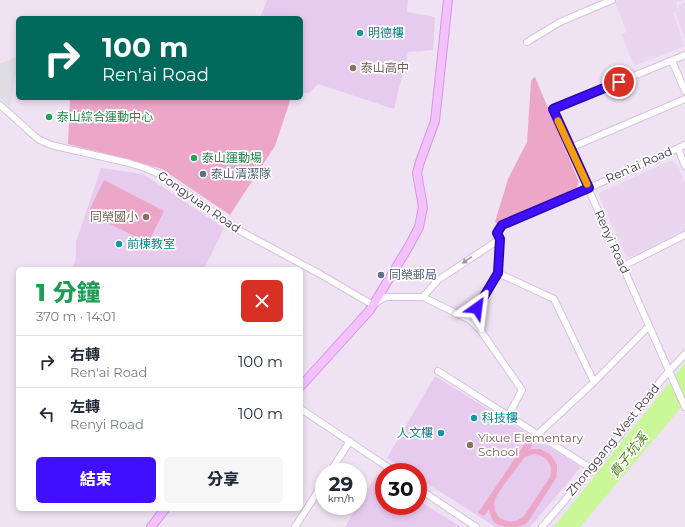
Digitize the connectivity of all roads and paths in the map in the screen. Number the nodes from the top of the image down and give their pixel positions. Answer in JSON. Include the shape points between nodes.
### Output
{"nodes":[{"id":1,"x":448,"y":0,"type":"edge"},
{"id":2,"x":612,"y":0,"type":"edge"},
{"id":3,"x":527,"y":42,"type":"dead end"},
{"id":4,"x":685,"y":55,"type":"edge"},
{"id":5,"x":672,"y":60,"type":"junction"},
{"id":6,"x":685,"y":91,"type":"edge"},
{"id":7,"x":685,"y":99,"type":"edge"},
{"id":8,"x":0,"y":105,"type":"edge"},
{"id":9,"x":685,"y":145,"type":"edge"},
{"id":10,"x":570,"y":148,"type":"junction"},
{"id":11,"x":678,"y":148,"type":"junction"},
{"id":12,"x":685,"y":166,"type":"edge"},
{"id":13,"x":589,"y":188,"type":"junction"},
{"id":14,"x":685,"y":235,"type":"edge"},
{"id":15,"x":500,"y":239,"type":"junction"},
{"id":16,"x":623,"y":266,"type":"junction"},
{"id":17,"x":498,"y":273,"type":"junction"},
{"id":18,"x":423,"y":297,"type":"junction"},
{"id":19,"x":373,"y":305,"type":"junction"},
{"id":20,"x":470,"y":320,"type":"junction"},
{"id":21,"x":649,"y":326,"type":"junction"},
{"id":22,"x":685,"y":354,"type":"edge"},
{"id":23,"x":438,"y":371,"type":"dead end"},
{"id":24,"x":670,"y":374,"type":"junction"},
{"id":25,"x":594,"y":382,"type":"junction"},
{"id":26,"x":303,"y":384,"type":"edge"},
{"id":27,"x":685,"y":407,"type":"edge"},
{"id":28,"x":303,"y":410,"type":"edge"},
{"id":29,"x":508,"y":416,"type":"junction"},
{"id":30,"x":537,"y":435,"type":"junction"},
{"id":31,"x":350,"y":441,"type":"junction"},
{"id":32,"x":336,"y":463,"type":"edge"},
{"id":33,"x":382,"y":463,"type":"edge"},
{"id":34,"x":592,"y":469,"type":"junction"},
{"id":35,"x":427,"y":494,"type":"edge"},
{"id":36,"x":315,"y":496,"type":"edge"},
{"id":37,"x":163,"y":511,"type":"edge"},
{"id":38,"x":151,"y":527,"type":"edge"},
{"id":39,"x":295,"y":527,"type":"edge"},
{"id":40,"x":476,"y":527,"type":"edge"},
{"id":41,"x":542,"y":527,"type":"edge"}],
"edges":[{"from":1,"to":19,"type":"main road","via":[[436,115],[417,173],[422,199],[421,220],[413,241]]},
{"from":2,"to":3,"type":"street","via":[[560,22]]},
{"from":4,"to":5,"type":"street"},
{"from":5,"to":6,"type":"street"},
{"from":5,"to":10,"type":"street","name":"Renyi Road","via":[[553,109]]},
{"from":7,"to":10,"type":"street"},
{"from":8,"to":19,"type":"street","name":"Gongyuan Road","via":[[44,142],[129,163],[159,174],[231,226]]},
{"from":9,"to":11,"type":"street","name":"Ren'ai Road"},
{"from":10,"to":13,"type":"street","name":"Renyi Road"},
{"from":11,"to":12,"type":"street"},
{"from":11,"to":13,"type":"street","name":"Ren'ai Road"},
{"from":13,"to":15,"type":"street","name":"Ren'ai Road","via":[[502,225],[497,233]]},
{"from":13,"to":16,"type":"street","name":"Renyi Road"},
{"from":14,"to":16,"type":"street"},
{"from":15,"to":17,"type":"street"},
{"from":15,"to":18,"type":"street","one_way":true,"via":[[438,280]]},
{"from":16,"to":21,"type":"street","name":"Renyi Road"},
{"from":17,"to":20,"type":"street"},
{"from":17,"to":25,"type":"street","via":[[554,299]]},
{"from":18,"to":19,"type":"street","via":[[384,297]]},
{"from":18,"to":20,"type":"street"},
{"from":19,"to":26,"type":"main road"},
{"from":20,"to":29,"type":"street","via":[[481,331],[522,390]]},
{"from":21,"to":24,"type":"street","name":"Renyi Road"},
{"from":21,"to":25,"type":"street"},
{"from":22,"to":24,"type":"street","name":"Zhonggang West Road"},
{"from":23,"to":29,"type":"street"},
{"from":24,"to":27,"type":"street","name":"Renyi Road"},
{"from":24,"to":34,"type":"street","name":"Zhonggang West Road"},
{"from":25,"to":30,"type":"street"},
{"from":28,"to":31,"type":"street"},
{"from":29,"to":30,"type":"street"},
{"from":30,"to":34,"type":"street"},
{"from":31,"to":32,"type":"street"},
{"from":31,"to":33,"type":"street"},
{"from":34,"to":41,"type":"street","name":"Zhonggang West Road"},
{"from":35,"to":40,"type":"street"},
{"from":36,"to":39,"type":"street"},
{"from":37,"to":38,"type":"main road"}]}
